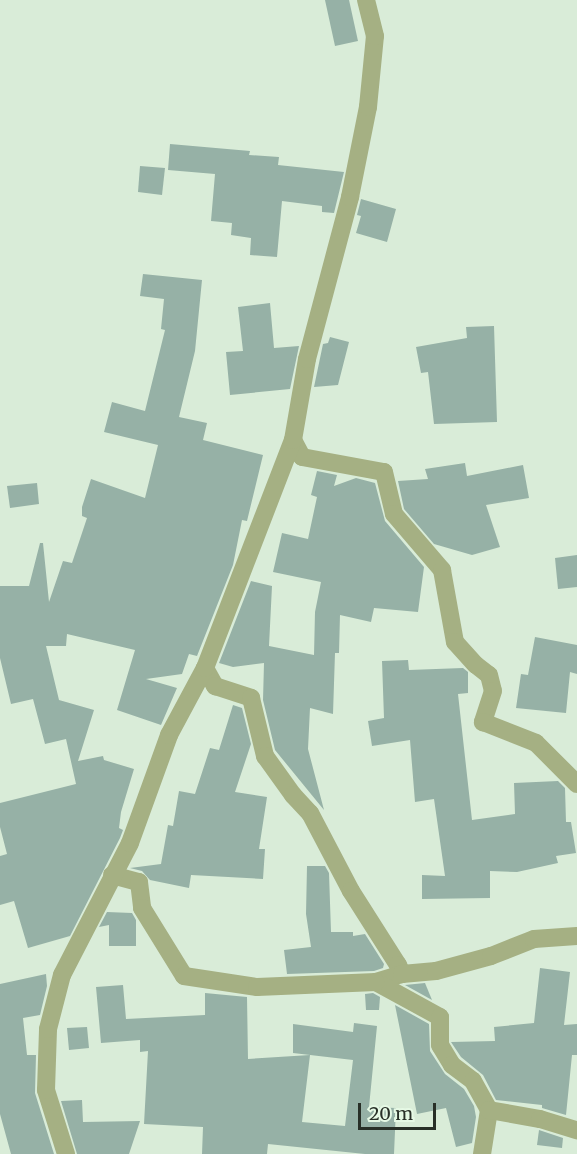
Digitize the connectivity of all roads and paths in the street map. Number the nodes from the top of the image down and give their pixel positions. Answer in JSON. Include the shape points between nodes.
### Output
{"nodes":[{"id":1,"x":366,"y":0,"type":"edge"},
{"id":2,"x":293,"y":440,"type":"junction"},
{"id":3,"x":204,"y":668,"type":"junction"},
{"id":4,"x":577,"y":784,"type":"edge"},
{"id":5,"x":112,"y":875,"type":"junction"},
{"id":6,"x":577,"y":936,"type":"edge"},
{"id":7,"x":402,"y":974,"type":"junction"},
{"id":8,"x":376,"y":982,"type":"junction"},
{"id":9,"x":489,"y":1110,"type":"junction"},
{"id":10,"x":577,"y":1130,"type":"edge"},
{"id":11,"x":66,"y":1154,"type":"edge"},
{"id":12,"x":482,"y":1154,"type":"edge"}],
"edges":[{"from":1,"to":2,"type":"street","via":[[375,36],[368,107],[350,197],[307,359]]},
{"from":2,"to":3,"type":"street"},
{"from":2,"to":4,"type":"street","via":[[302,457],[384,472],[394,514],[442,570],[455,642],[489,675],[493,692],[483,722],[536,743]]},
{"from":3,"to":5,"type":"street","via":[[169,735],[130,843]]},
{"from":3,"to":7,"type":"street","via":[[215,686],[251,698],[265,756],[310,813],[351,891]]},
{"from":5,"to":8,"type":"street","via":[[139,882],[142,908],[184,975],[257,987]]},
{"from":5,"to":11,"type":"street","via":[[62,975],[48,1029],[46,1090]]},
{"from":6,"to":7,"type":"street","via":[[534,939],[436,971]]},
{"from":7,"to":8,"type":"street"},
{"from":8,"to":9,"type":"street","via":[[440,1017],[440,1045],[452,1065],[473,1080]]},
{"from":9,"to":10,"type":"street"},
{"from":9,"to":12,"type":"street"}]}
